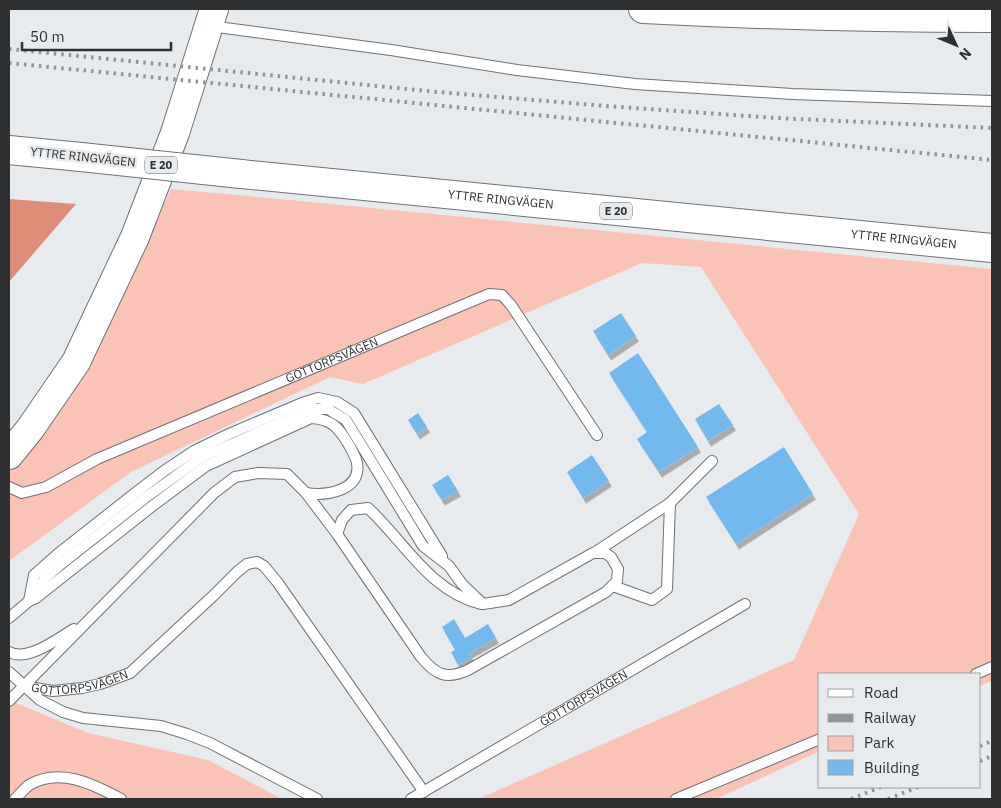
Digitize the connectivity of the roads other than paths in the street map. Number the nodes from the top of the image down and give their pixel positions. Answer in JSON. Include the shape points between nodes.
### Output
{"nodes":[{"id":1,"x":643,"y":9,"type":"edge"},
{"id":2,"x":211,"y":17,"type":"edge"},
{"id":3,"x":992,"y":18,"type":"edge"},
{"id":4,"x":992,"y":101,"type":"edge"},
{"id":5,"x":9,"y":150,"type":"edge"},
{"id":6,"x":992,"y":248,"type":"edge"},
{"id":7,"x":112,"y":287,"type":"junction"},
{"id":8,"x":9,"y":431,"type":"edge"},
{"id":9,"x":597,"y":435,"type":"dead end"},
{"id":10,"x":9,"y":454,"type":"edge"},
{"id":11,"x":712,"y":461,"type":"dead end"},
{"id":12,"x":9,"y":487,"type":"edge"},
{"id":13,"x":306,"y":493,"type":"junction"},
{"id":14,"x":670,"y":503,"type":"junction"},
{"id":15,"x":337,"y":534,"type":"junction"},
{"id":16,"x":593,"y":553,"type":"junction"},
{"id":17,"x":613,"y":586,"type":"junction"},
{"id":18,"x":32,"y":600,"type":"junction"},
{"id":19,"x":483,"y":604,"type":"junction"},
{"id":20,"x":745,"y":604,"type":"dead end"},
{"id":21,"x":9,"y":618,"type":"edge"},
{"id":22,"x":85,"y":622,"type":"junction"},
{"id":23,"x":9,"y":652,"type":"edge"},
{"id":24,"x":992,"y":667,"type":"edge"},
{"id":25,"x":9,"y":672,"type":"edge"},
{"id":26,"x":978,"y":673,"type":"edge"},
{"id":27,"x":24,"y":686,"type":"junction"},
{"id":28,"x":9,"y":702,"type":"edge"},
{"id":29,"x":818,"y":740,"type":"edge"},
{"id":30,"x":424,"y":792,"type":"junction"},
{"id":31,"x":15,"y":799,"type":"edge"},
{"id":32,"x":121,"y":799,"type":"edge"},
{"id":33,"x":317,"y":799,"type":"edge"},
{"id":34,"x":411,"y":799,"type":"edge"},
{"id":35,"x":676,"y":799,"type":"edge"}],
"edges":[{"from":1,"to":3,"type":"main road"},
{"from":2,"to":4,"type":"lane","via":[[517,70],[635,84],[792,94]]},
{"from":2,"to":7,"type":"main road","via":[[175,132]]},
{"from":5,"to":6,"type":"main road","name":"YTTRE RINGVÄGEN","number":"E 20","bridge":true},
{"from":7,"to":8,"type":"main road"},
{"from":7,"to":10,"type":"main road","via":[[76,362]]},
{"from":9,"to":12,"type":"lane","name":"GOTTORPSVÄGEN","via":[[511,305],[502,295],[489,294],[97,459],[46,487],[22,493]]},
{"from":11,"to":14,"type":"lane"},
{"from":13,"to":15,"type":"lane"},
{"from":13,"to":18,"type":"lane","via":[[326,494],[342,490],[352,482],[357,469],[356,459],[337,427],[322,419],[311,418],[206,466]]},
{"from":13,"to":22,"type":"lane","via":[[287,474],[258,472],[235,477],[214,493]]},
{"from":14,"to":16,"type":"lane"},
{"from":14,"to":17,"type":"lane","via":[[667,589],[652,600]]},
{"from":15,"to":17,"type":"lane","via":[[421,657],[438,673],[448,676],[468,670]]},
{"from":15,"to":19,"type":"lane","via":[[342,520],[351,510],[368,508],[434,580],[452,592]]},
{"from":16,"to":17,"type":"lane","via":[[605,553],[615,562],[618,575]]},
{"from":16,"to":19,"type":"lane","via":[[509,600]]},
{"from":18,"to":19,"type":"lane","via":[[34,575],[164,471],[194,451],[318,398],[338,402],[354,413],[432,543],[462,584]]},
{"from":18,"to":21,"type":"lane"},
{"from":20,"to":30,"type":"lane","name":"GOTTORPSVÄGEN"},
{"from":22,"to":23,"type":"lane","via":[[32,653],[20,655]]},
{"from":22,"to":27,"type":"lane"},
{"from":24,"to":26,"type":"lane"},
{"from":25,"to":27,"type":"lane","name":"GOTTORPSVÄGEN"},
{"from":27,"to":28,"type":"lane"},
{"from":27,"to":30,"type":"lane","name":"GOTTORPSVÄGEN","via":[[53,691],[82,688],[130,672],[237,572],[247,564],[257,562],[278,583]]},
{"from":27,"to":33,"type":"lane","name":"GOTTORPSVÄGEN","via":[[40,700],[63,712],[83,718],[161,726],[210,743]]},
{"from":29,"to":35,"type":"lane"},
{"from":30,"to":34,"type":"lane","name":"GOTTORPSVÄGEN"},
{"from":31,"to":32,"type":"lane","via":[[28,786],[46,778],[64,777],[93,784]]}]}
